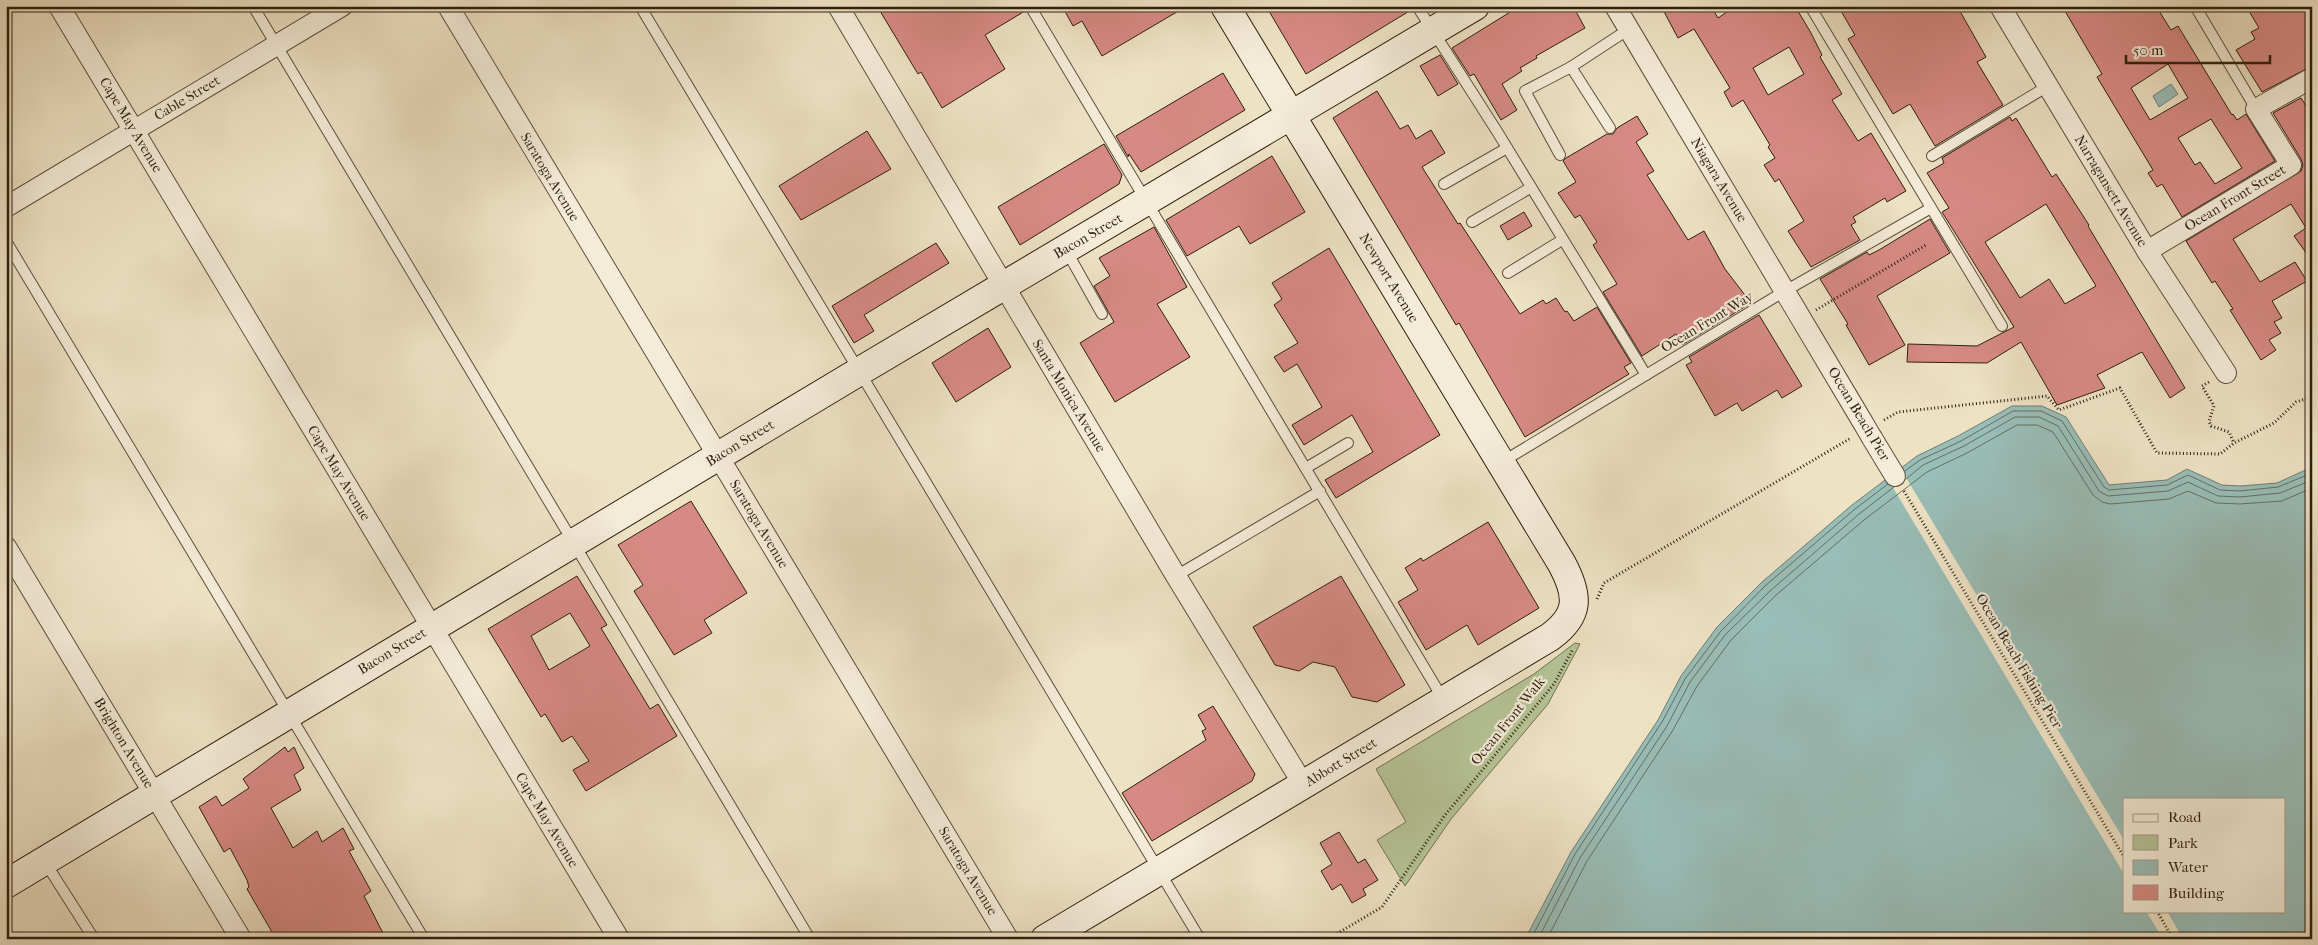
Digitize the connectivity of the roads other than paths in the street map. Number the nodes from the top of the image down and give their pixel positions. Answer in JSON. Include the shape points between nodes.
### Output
{"nodes":[{"id":1,"x":59,"y":6,"type":"edge"},
{"id":2,"x":253,"y":6,"type":"edge"},
{"id":3,"x":342,"y":6,"type":"edge"},
{"id":4,"x":448,"y":6,"type":"edge"},
{"id":5,"x":640,"y":6,"type":"edge"},
{"id":6,"x":838,"y":6,"type":"edge"},
{"id":7,"x":1030,"y":6,"type":"edge"},
{"id":8,"x":1225,"y":6,"type":"edge"},
{"id":9,"x":1417,"y":6,"type":"edge"},
{"id":10,"x":1475,"y":6,"type":"edge"},
{"id":11,"x":1615,"y":6,"type":"edge"},
{"id":12,"x":1810,"y":6,"type":"edge"},
{"id":13,"x":2000,"y":6,"type":"edge"},
{"id":14,"x":2195,"y":6,"type":"edge"},
{"id":15,"x":1629,"y":29,"type":"junction"},
{"id":16,"x":1432,"y":32,"type":"junction"},
{"id":17,"x":276,"y":45,"type":"junction"},
{"id":18,"x":1571,"y":66,"type":"junction"},
{"id":19,"x":2312,"y":78,"type":"edge"},
{"id":20,"x":2048,"y":86,"type":"junction"},
{"id":21,"x":2256,"y":109,"type":"junction"},
{"id":22,"x":1290,"y":115,"type":"junction"},
{"id":23,"x":1610,"y":128,"type":"dead end"},
{"id":24,"x":134,"y":130,"type":"junction"},
{"id":25,"x":1507,"y":148,"type":"junction"},
{"id":26,"x":1560,"y":155,"type":"dead end"},
{"id":27,"x":1932,"y":156,"type":"dead end"},
{"id":28,"x":1444,"y":184,"type":"dead end"},
{"id":29,"x":1530,"y":188,"type":"junction"},
{"id":30,"x":1147,"y":202,"type":"junction"},
{"id":31,"x":6,"y":207,"type":"edge"},
{"id":32,"x":1931,"y":208,"type":"junction"},
{"id":33,"x":1472,"y":222,"type":"dead end"},
{"id":34,"x":1562,"y":240,"type":"junction"},
{"id":35,"x":6,"y":241,"type":"edge"},
{"id":36,"x":1066,"y":249,"type":"junction"},
{"id":37,"x":2148,"y":250,"type":"junction"},
{"id":38,"x":1508,"y":274,"type":"dead end"},
{"id":39,"x":1004,"y":286,"type":"junction"},
{"id":40,"x":1785,"y":291,"type":"junction"},
{"id":41,"x":1102,"y":314,"type":"dead end"},
{"id":42,"x":2002,"y":326,"type":"dead end"},
{"id":43,"x":1822,"y":353,"type":"joint"},
{"id":44,"x":860,"y":371,"type":"junction"},
{"id":45,"x":2226,"y":372,"type":"dead end"},
{"id":46,"x":1646,"y":376,"type":"junction"},
{"id":47,"x":1348,"y":443,"type":"dead end"},
{"id":48,"x":718,"y":456,"type":"junction"},
{"id":49,"x":1499,"y":463,"type":"junction"},
{"id":50,"x":1306,"y":468,"type":"junction"},
{"id":51,"x":1895,"y":476,"type":"road end"},
{"id":52,"x":1320,"y":491,"type":"junction"},
{"id":53,"x":573,"y":542,"type":"junction"},
{"id":54,"x":6,"y":547,"type":"edge"},
{"id":55,"x":1553,"y":550,"type":"joint"},
{"id":56,"x":1176,"y":576,"type":"junction"},
{"id":57,"x":432,"y":628,"type":"junction"},
{"id":58,"x":1444,"y":700,"type":"junction"},
{"id":59,"x":288,"y":714,"type":"junction"},
{"id":60,"x":1303,"y":784,"type":"junction"},
{"id":61,"x":155,"y":794,"type":"junction"},
{"id":62,"x":44,"y":862,"type":"junction"},
{"id":63,"x":1159,"y":871,"type":"junction"},
{"id":64,"x":6,"y":884,"type":"edge"},
{"id":65,"x":94,"y":939,"type":"edge"},
{"id":66,"x":241,"y":939,"type":"edge"},
{"id":67,"x":424,"y":939,"type":"edge"},
{"id":68,"x":619,"y":939,"type":"edge"},
{"id":69,"x":810,"y":939,"type":"edge"},
{"id":70,"x":1008,"y":939,"type":"edge"},
{"id":71,"x":1045,"y":939,"type":"edge"},
{"id":72,"x":1200,"y":939,"type":"edge"}],
"edges":[{"from":1,"to":24,"type":"street","name":"Cape May Avenue"},
{"from":2,"to":17,"type":"lane"},
{"from":3,"to":17,"type":"street","name":"Cable Street"},
{"from":4,"to":48,"type":"street","name":"Saratoga Avenue"},
{"from":5,"to":44,"type":"lane"},
{"from":6,"to":39,"type":"street","name":"Santa Monica Avenue"},
{"from":7,"to":30,"type":"lane"},
{"from":8,"to":22,"type":"street","name":"Newport Avenue"},
{"from":9,"to":16,"type":"lane"},
{"from":10,"to":16,"type":"street","name":"Bacon Street"},
{"from":11,"to":15,"type":"street","name":"Niagara Avenue"},
{"from":12,"to":32,"type":"lane"},
{"from":13,"to":20,"type":"street","name":"Narragansett Avenue"},
{"from":14,"to":21,"type":"lane"},
{"from":15,"to":18,"type":"lane"},
{"from":15,"to":40,"type":"street","name":"Niagara Avenue"},
{"from":16,"to":22,"type":"street","name":"Bacon Street"},
{"from":16,"to":25,"type":"lane"},
{"from":17,"to":24,"type":"street","name":"Cable Street"},
{"from":17,"to":53,"type":"lane"},
{"from":18,"to":23,"type":"lane"},
{"from":18,"to":26,"type":"lane","via":[[1524,91]]},
{"from":19,"to":21,"type":"street"},
{"from":20,"to":27,"type":"lane"},
{"from":20,"to":37,"type":"street","name":"Narragansett Avenue"},
{"from":21,"to":37,"type":"street","name":"Ocean Front Street","via":[[2291,165]]},
{"from":22,"to":30,"type":"street","name":"Bacon Street"},
{"from":22,"to":49,"type":"street","name":"Newport Avenue"},
{"from":24,"to":31,"type":"street","name":"Cable Street"},
{"from":24,"to":57,"type":"street","name":"Cape May Avenue"},
{"from":25,"to":28,"type":"lane"},
{"from":25,"to":29,"type":"lane"},
{"from":29,"to":33,"type":"lane"},
{"from":29,"to":34,"type":"lane"},
{"from":30,"to":36,"type":"street","name":"Bacon Street"},
{"from":30,"to":50,"type":"lane"},
{"from":32,"to":40,"type":"lane","name":"Ocean Front Way"},
{"from":32,"to":42,"type":"lane"},
{"from":34,"to":38,"type":"lane"},
{"from":34,"to":46,"type":"lane"},
{"from":35,"to":59,"type":"lane"},
{"from":36,"to":39,"type":"street","name":"Bacon Street"},
{"from":36,"to":41,"type":"lane"},
{"from":37,"to":45,"type":"street","name":"Narragansett Avenue"},
{"from":39,"to":44,"type":"street","name":"Bacon Street"},
{"from":39,"to":56,"type":"street","name":"Santa Monica Avenue"},
{"from":40,"to":43,"type":"street","name":"Niagara Avenue"},
{"from":40,"to":46,"type":"lane","name":"Ocean Front Way"},
{"from":43,"to":51,"type":"street","name":"Ocean Beach Pier","bridge":true},
{"from":44,"to":48,"type":"street","name":"Bacon Street"},
{"from":44,"to":63,"type":"lane"},
{"from":46,"to":49,"type":"lane","name":"Ocean Front Way"},
{"from":47,"to":50,"type":"lane"},
{"from":48,"to":53,"type":"street","name":"Bacon Street"},
{"from":48,"to":70,"type":"street","name":"Saratoga Avenue"},
{"from":49,"to":55,"type":"street","name":"Newport Avenue"},
{"from":50,"to":52,"type":"lane"},
{"from":52,"to":56,"type":"lane"},
{"from":52,"to":58,"type":"lane"},
{"from":53,"to":57,"type":"street","name":"Bacon Street"},
{"from":53,"to":69,"type":"lane"},
{"from":54,"to":61,"type":"street","name":"Brighton Avenue"},
{"from":55,"to":58,"type":"street","name":"Abbott Street","via":[[1568,575],[1574,601],[1572,614],[1564,627]]},
{"from":56,"to":60,"type":"street","name":"Santa Monica Avenue"},
{"from":57,"to":59,"type":"street","name":"Bacon Street"},
{"from":57,"to":68,"type":"street","name":"Cape May Avenue"},
{"from":58,"to":60,"type":"street","name":"Abbott Street"},
{"from":59,"to":61,"type":"street","name":"Bacon Street"},
{"from":59,"to":67,"type":"lane"},
{"from":60,"to":63,"type":"street","name":"Abbott Street"},
{"from":61,"to":62,"type":"street","name":"Bacon Street"},
{"from":61,"to":66,"type":"street","name":"Brighton Avenue"},
{"from":62,"to":64,"type":"street","name":"Bacon Street"},
{"from":62,"to":65,"type":"lane"},
{"from":63,"to":71,"type":"street","name":"Abbott Street"},
{"from":63,"to":72,"type":"lane"}]}
